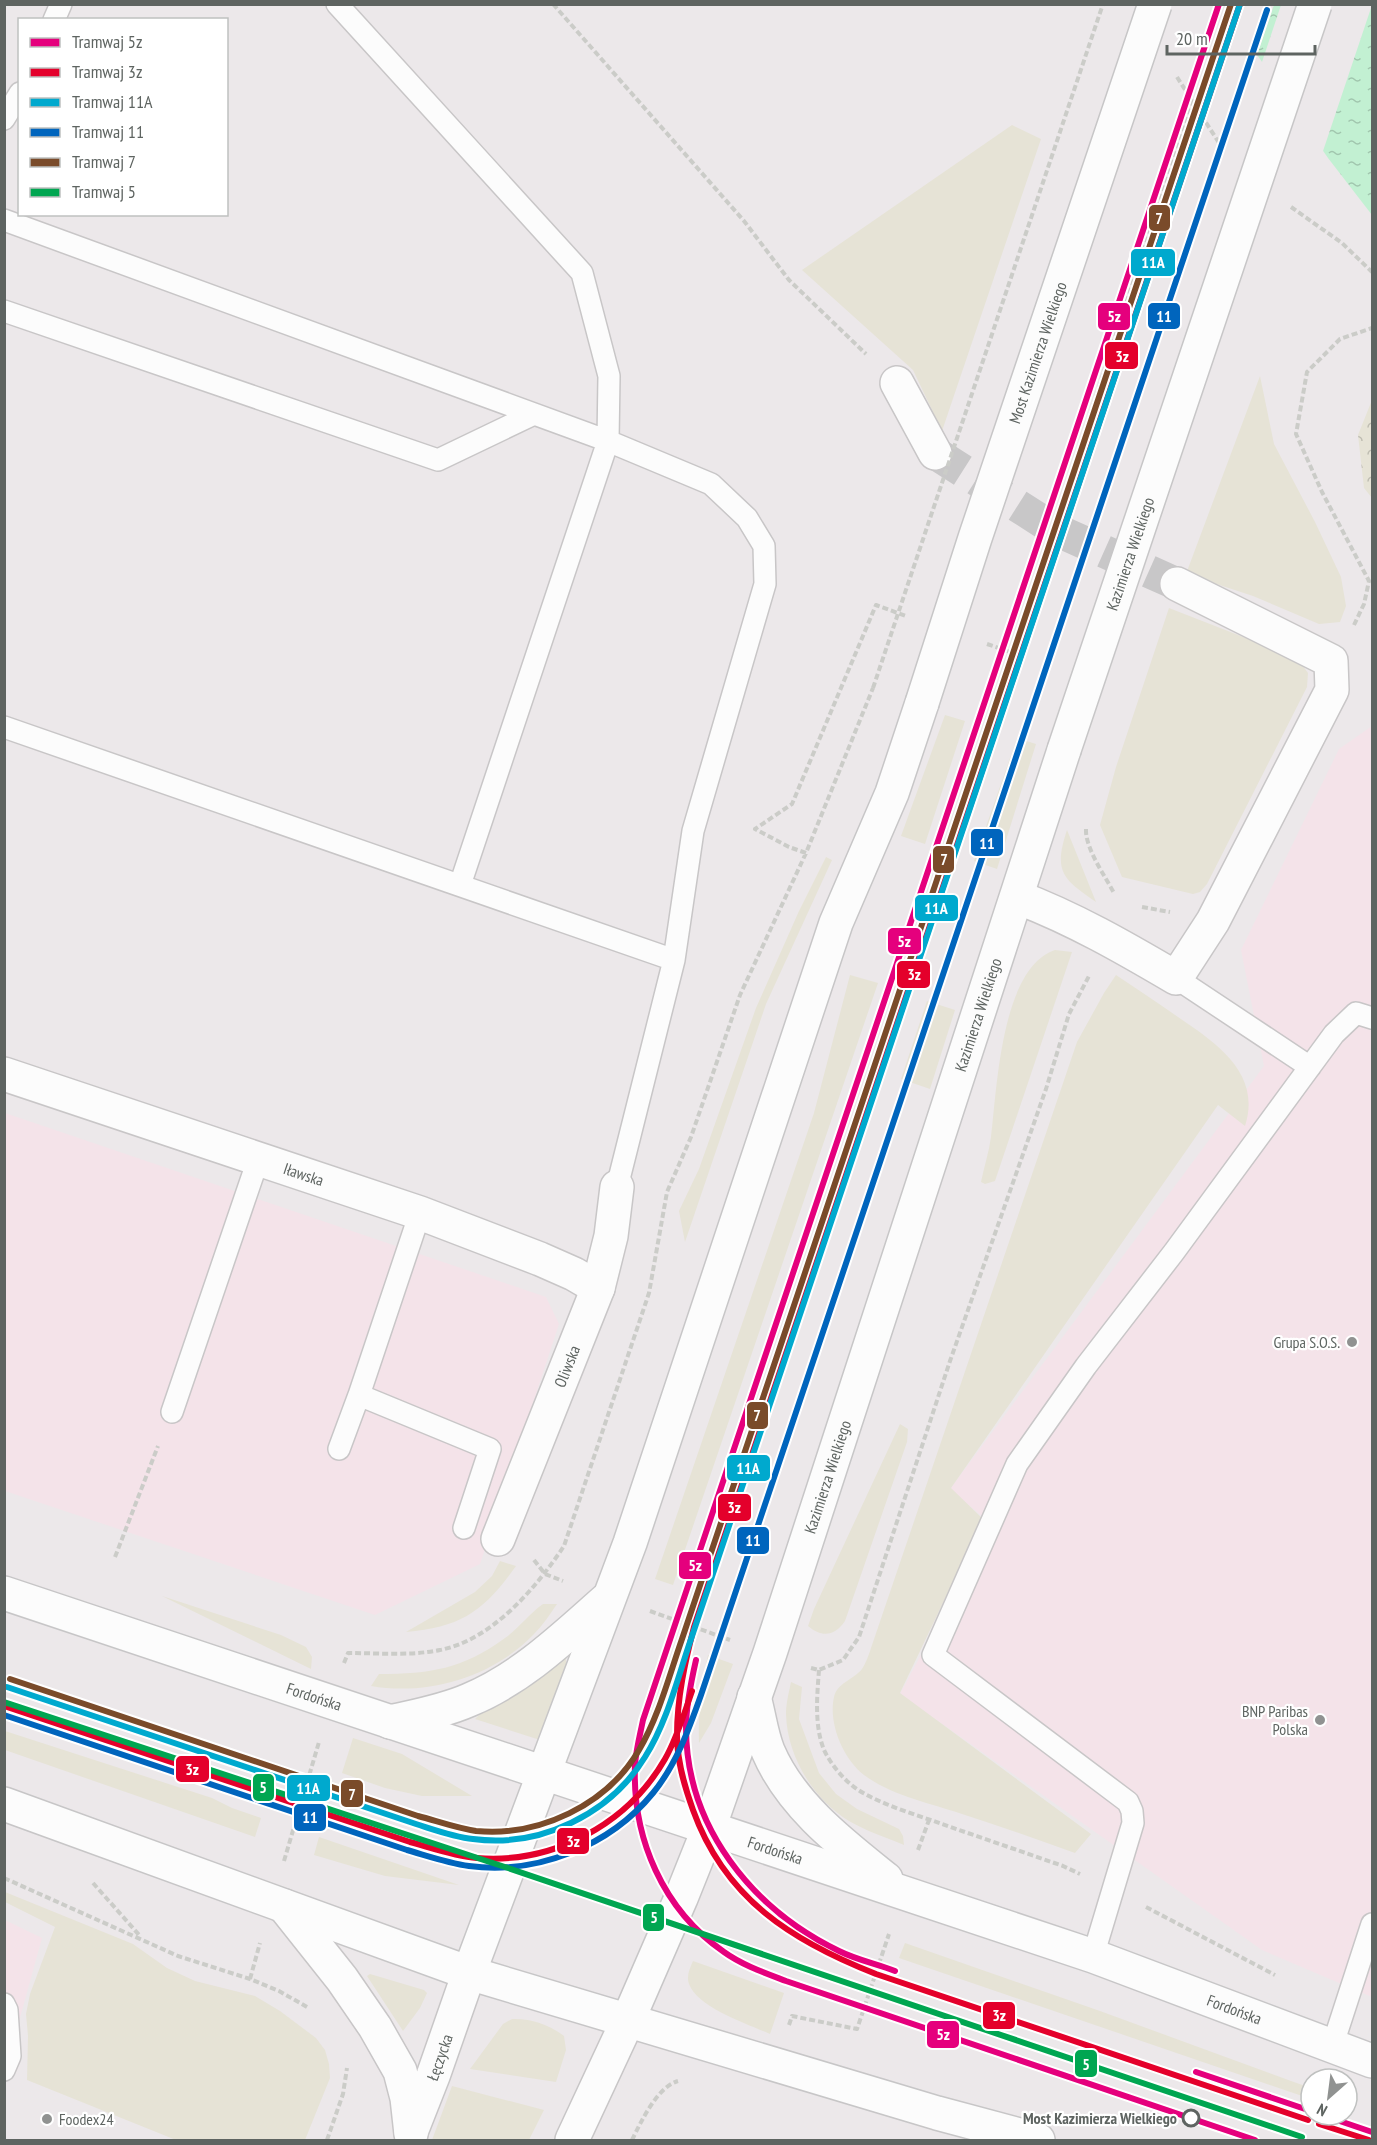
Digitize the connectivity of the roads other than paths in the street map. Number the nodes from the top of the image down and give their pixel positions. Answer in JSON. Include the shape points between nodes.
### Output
{"nodes":[{"id":1,"x":61,"y":4,"type":"edge"},
{"id":2,"x":337,"y":4,"type":"edge"},
{"id":3,"x":1155,"y":4,"type":"edge"},
{"id":4,"x":1315,"y":4,"type":"edge"},
{"id":5,"x":55,"y":18,"type":"edge"},
{"id":6,"x":18,"y":96,"type":"edge"},
{"id":7,"x":4,"y":120,"type":"edge"},
{"id":8,"x":4,"y":220,"type":"edge"},
{"id":9,"x":4,"y":311,"type":"edge"},
{"id":10,"x":897,"y":383,"type":"road end"},
{"id":11,"x":534,"y":414,"type":"junction"},
{"id":12,"x":608,"y":441,"type":"junction"},
{"id":13,"x":935,"y":453,"type":"tunnel mouth"},
{"id":14,"x":1177,"y":585,"type":"tunnel mouth"},
{"id":15,"x":4,"y":727,"type":"edge"},
{"id":16,"x":460,"y":885,"type":"junction"},
{"id":17,"x":1017,"y":897,"type":"junction"},
{"id":18,"x":674,"y":960,"type":"junction"},
{"id":19,"x":1176,"y":978,"type":"junction"},
{"id":20,"x":1372,"y":1018,"type":"edge"},
{"id":21,"x":1310,"y":1067,"type":"junction"},
{"id":22,"x":4,"y":1074,"type":"edge"},
{"id":23,"x":258,"y":1160,"type":"junction"},
{"id":24,"x":617,"y":1187,"type":"joint"},
{"id":25,"x":420,"y":1213,"type":"junction"},
{"id":26,"x":598,"y":1288,"type":"junction"},
{"id":27,"x":359,"y":1395,"type":"junction"},
{"id":28,"x":172,"y":1412,"type":"road end"},
{"id":29,"x":339,"y":1449,"type":"dead end"},
{"id":30,"x":464,"y":1528,"type":"dead end"},
{"id":31,"x":498,"y":1539,"type":"dead end"},
{"id":32,"x":4,"y":1593,"type":"edge"},
{"id":33,"x":610,"y":1597,"type":"junction"},
{"id":34,"x":754,"y":1697,"type":"junction"},
{"id":35,"x":390,"y":1722,"type":"junction"},
{"id":36,"x":544,"y":1773,"type":"junction"},
{"id":37,"x":4,"y":1804,"type":"edge"},
{"id":38,"x":709,"y":1828,"type":"junction"},
{"id":39,"x":903,"y":1893,"type":"junction"},
{"id":40,"x":284,"y":1906,"type":"junction"},
{"id":41,"x":1372,"y":1924,"type":"edge"},
{"id":42,"x":1093,"y":1956,"type":"junction"},
{"id":43,"x":469,"y":1973,"type":"junction"},
{"id":44,"x":4,"y":2004,"type":"edge"},
{"id":45,"x":628,"y":2020,"type":"junction"},
{"id":46,"x":1332,"y":2047,"type":"junction"},
{"id":47,"x":1372,"y":2061,"type":"edge"},
{"id":48,"x":4,"y":2070,"type":"edge"},
{"id":49,"x":409,"y":2137,"type":"edge"},
{"id":50,"x":572,"y":2140,"type":"edge"},
{"id":51,"x":1038,"y":2140,"type":"edge"}],
"edges":[{"from":1,"to":5,"type":"lane"},
{"from":2,"to":12,"type":"lane","via":[[582,273],[609,376]]},
{"from":3,"to":33,"type":"main road","name":"Most Kazimierza Wielkiego","bridge":true,"via":[[892,794],[836,923]]},
{"from":4,"to":17,"type":"main road","name":"Kazimierza Wielkiego","bridge":true},
{"from":6,"to":7,"type":"lane"},
{"from":8,"to":11,"type":"lane"},
{"from":9,"to":11,"type":"lane","via":[[438,460]]},
{"from":10,"to":13,"type":"main road"},
{"from":11,"to":12,"type":"lane"},
{"from":12,"to":16,"type":"lane"},
{"from":12,"to":18,"type":"lane","via":[[711,484],[747,518],[764,546],[765,584],[693,831]]},
{"from":14,"to":19,"type":"main road","via":[[1331,661],[1332,690],[1213,921]]},
{"from":15,"to":16,"type":"lane"},
{"from":16,"to":18,"type":"lane"},
{"from":17,"to":19,"type":"main road","via":[[1110,939]]},
{"from":17,"to":34,"type":"main road","name":"Kazimierza Wielkiego"},
{"from":18,"to":24,"type":"lane"},
{"from":19,"to":21,"type":"lane"},
{"from":20,"to":21,"type":"lane","via":[[1356,1013],[1334,1034]]},
{"from":21,"to":42,"type":"lane","via":[[1017,1464],[933,1655],[1128,1802],[1133,1823]]},
{"from":22,"to":23,"type":"main road","name":"Iławska"},
{"from":23,"to":25,"type":"main road","name":"Iławska"},
{"from":23,"to":28,"type":"lane"},
{"from":24,"to":26,"type":"main road","name":"Oliwska","via":[[611,1236]]},
{"from":25,"to":26,"type":"main road","name":"Iławska","via":[[540,1259]]},
{"from":25,"to":27,"type":"lane"},
{"from":26,"to":31,"type":"main road","name":"Oliwska"},
{"from":27,"to":29,"type":"lane"},
{"from":27,"to":30,"type":"lane","via":[[489,1449]]},
{"from":32,"to":35,"type":"main road","name":"Fordońska"},
{"from":33,"to":35,"type":"main road","via":[[509,1680],[470,1700]]},
{"from":33,"to":36,"type":"main road"},
{"from":34,"to":38,"type":"main road","name":"Kazimierza Wielkiego"},
{"from":34,"to":39,"type":"main road","via":[[768,1750],[807,1810]]},
{"from":35,"to":36,"type":"main road","name":"Fordońska"},
{"from":36,"to":38,"type":"main road","name":"Fordońska"},
{"from":36,"to":43,"type":"main road"},
{"from":37,"to":40,"type":"main road"},
{"from":38,"to":39,"type":"main road","name":"Fordońska"},
{"from":38,"to":45,"type":"main road","name":"Kazimierza Wielkiego"},
{"from":39,"to":42,"type":"main road","name":"Fordońska"},
{"from":40,"to":43,"type":"main road"},
{"from":40,"to":49,"type":"main road","via":[[342,1979],[400,2071]]},
{"from":41,"to":46,"type":"lane"},
{"from":42,"to":46,"type":"main road","name":"Fordońska"},
{"from":43,"to":45,"type":"main road"},
{"from":43,"to":49,"type":"main road","name":"Łęczycka"},
{"from":44,"to":48,"type":"lane","via":[[10,2056]]},
{"from":45,"to":50,"type":"main road"},
{"from":45,"to":51,"type":"main road"},
{"from":46,"to":47,"type":"main road","name":"Fordońska"}]}
